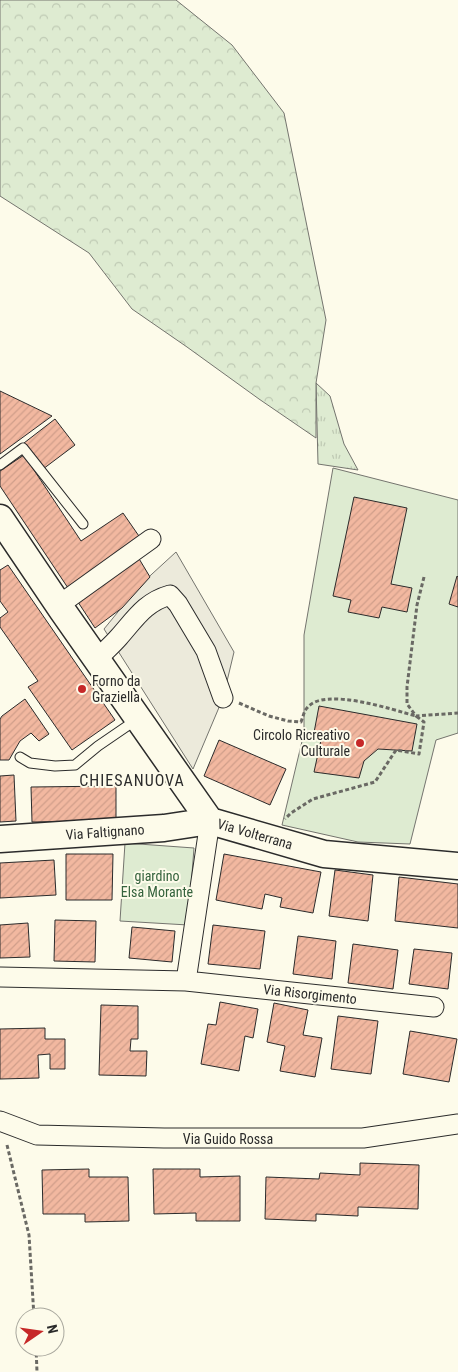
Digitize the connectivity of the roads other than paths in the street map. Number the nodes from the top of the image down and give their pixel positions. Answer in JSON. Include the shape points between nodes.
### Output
{"nodes":[{"id":1,"x":0,"y":465,"type":"edge"},
{"id":2,"x":0,"y":518,"type":"edge"},
{"id":3,"x":83,"y":524,"type":"dead end"},
{"id":4,"x":151,"y":539,"type":"dead end"},
{"id":5,"x":59,"y":605,"type":"junction"},
{"id":6,"x":96,"y":659,"type":"junction"},
{"id":7,"x":224,"y":698,"type":"road end"},
{"id":8,"x":138,"y":718,"type":"junction"},
{"id":9,"x":20,"y":757,"type":"dead end"},
{"id":10,"x":210,"y":821,"type":"junction"},
{"id":11,"x":0,"y":839,"type":"edge"},
{"id":12,"x":458,"y":866,"type":"edge"},
{"id":13,"x":0,"y":977,"type":"edge"},
{"id":14,"x":186,"y":981,"type":"junction"},
{"id":15,"x":434,"y":1007,"type":"dead end"},
{"id":16,"x":0,"y":1121,"type":"edge"},
{"id":17,"x":458,"y":1124,"type":"edge"}],
"edges":[{"from":1,"to":3,"type":"lane","via":[[23,448]]},
{"from":2,"to":5,"type":"main road","name":"Via Volterrana"},
{"from":4,"to":5,"type":"street"},
{"from":5,"to":6,"type":"main road","name":"Via Volterrana"},
{"from":6,"to":7,"type":"street","via":[[138,614],[157,598],[170,595],[206,651]]},
{"from":6,"to":8,"type":"main road","name":"Via Volterrana"},
{"from":8,"to":9,"type":"lane","via":[[75,765],[30,763]]},
{"from":8,"to":10,"type":"main road","name":"Via Volterrana"},
{"from":10,"to":11,"type":"main road","name":"Via Faltignano","via":[[164,828]]},
{"from":10,"to":12,"type":"main road","name":"Via Volterrana","via":[[324,854]]},
{"from":10,"to":14,"type":"street"},
{"from":13,"to":14,"type":"street","name":"Via Risorgimento"},
{"from":14,"to":15,"type":"street","name":"Via Risorgimento"},
{"from":16,"to":17,"type":"street","name":"Via Guido Rossa","via":[[37,1135],[164,1138],[363,1138]]}]}
